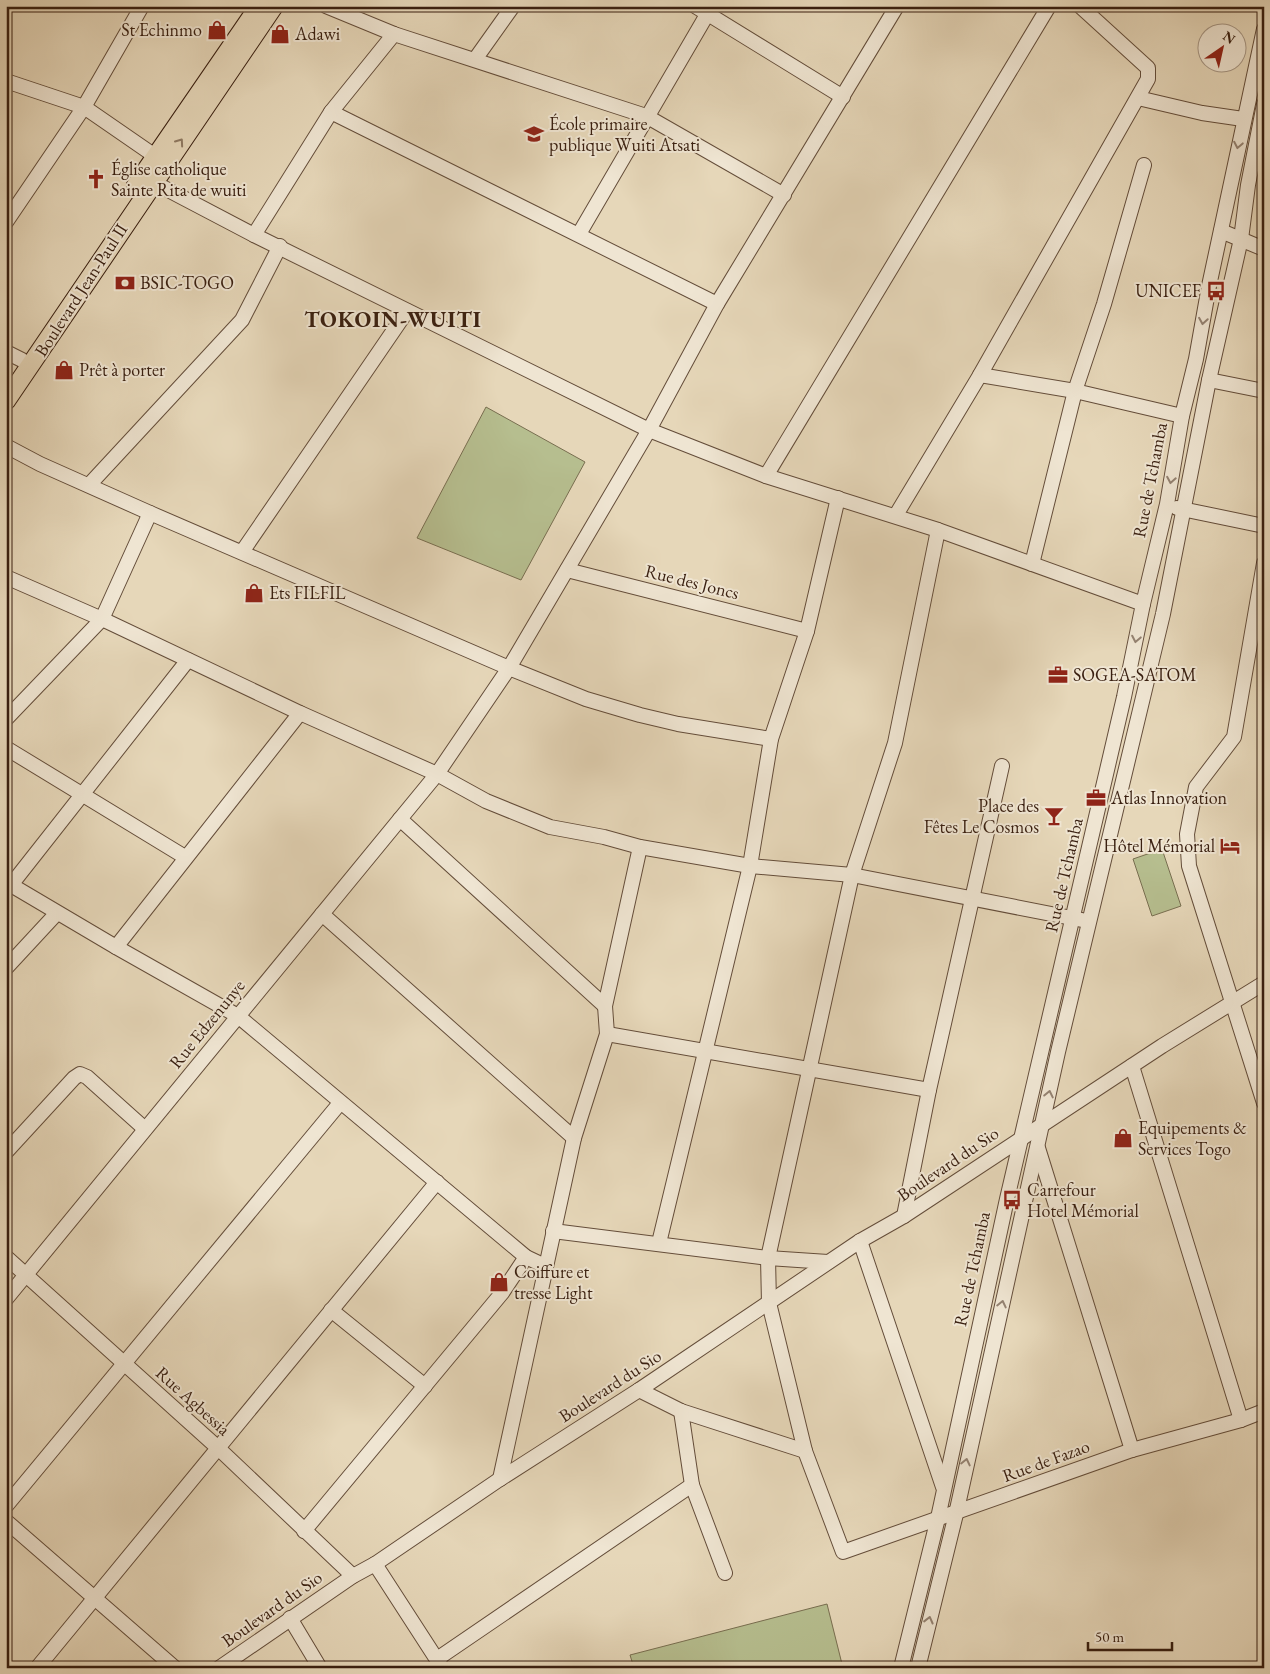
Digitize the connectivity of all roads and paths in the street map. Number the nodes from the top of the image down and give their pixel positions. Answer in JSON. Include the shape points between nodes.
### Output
{"nodes":[{"id":1,"x":142,"y":6,"type":"edge"},
{"id":2,"x":259,"y":6,"type":"edge"},
{"id":3,"x":274,"y":6,"type":"edge"},
{"id":4,"x":326,"y":6,"type":"edge"},
{"id":5,"x":513,"y":6,"type":"edge"},
{"id":6,"x":695,"y":6,"type":"edge"},
{"id":7,"x":1048,"y":6,"type":"edge"},
{"id":8,"x":1080,"y":6,"type":"edge"},
{"id":9,"x":895,"y":7,"type":"edge"},
{"id":10,"x":710,"y":10,"type":"edge"},
{"id":11,"x":1264,"y":29,"type":"edge"},
{"id":12,"x":394,"y":34,"type":"junction"},
{"id":13,"x":476,"y":58,"type":"junction"},
{"id":14,"x":6,"y":81,"type":"edge"},
{"id":15,"x":843,"y":97,"type":"junction"},
{"id":16,"x":1138,"y":98,"type":"junction"},
{"id":17,"x":1264,"y":104,"type":"edge"},
{"id":18,"x":84,"y":107,"type":"junction"},
{"id":19,"x":331,"y":112,"type":"junction"},
{"id":20,"x":646,"y":116,"type":"junction"},
{"id":21,"x":1243,"y":119,"type":"junction"},
{"id":22,"x":155,"y":156,"type":"junction"},
{"id":23,"x":1144,"y":165,"type":"dead end"},
{"id":24,"x":153,"y":182,"type":"junction"},
{"id":25,"x":784,"y":195,"type":"junction"},
{"id":26,"x":9,"y":214,"type":"edge"},
{"id":27,"x":1221,"y":231,"type":"junction"},
{"id":28,"x":254,"y":234,"type":"junction"},
{"id":29,"x":579,"y":234,"type":"junction"},
{"id":30,"x":1241,"y":239,"type":"junction"},
{"id":31,"x":280,"y":246,"type":"junction"},
{"id":32,"x":1264,"y":249,"type":"edge"},
{"id":33,"x":717,"y":304,"type":"junction"},
{"id":34,"x":408,"y":311,"type":"junction"},
{"id":35,"x":14,"y":356,"type":"edge"},
{"id":36,"x":980,"y":374,"type":"junction"},
{"id":37,"x":6,"y":380,"type":"edge"},
{"id":38,"x":1209,"y":380,"type":"junction"},
{"id":39,"x":1075,"y":391,"type":"junction"},
{"id":40,"x":1264,"y":391,"type":"edge"},
{"id":41,"x":6,"y":401,"type":"edge"},
{"id":42,"x":1182,"y":416,"type":"junction"},
{"id":43,"x":649,"y":430,"type":"junction"},
{"id":44,"x":6,"y":446,"type":"edge"},
{"id":45,"x":766,"y":476,"type":"junction"},
{"id":46,"x":89,"y":485,"type":"junction"},
{"id":47,"x":838,"y":498,"type":"junction"},
{"id":48,"x":1167,"y":504,"type":"junction"},
{"id":49,"x":1183,"y":511,"type":"junction"},
{"id":50,"x":150,"y":513,"type":"junction"},
{"id":51,"x":896,"y":515,"type":"junction"},
{"id":52,"x":1264,"y":526,"type":"edge"},
{"id":53,"x":938,"y":530,"type":"junction"},
{"id":54,"x":242,"y":552,"type":"junction"},
{"id":55,"x":1264,"y":563,"type":"edge"},
{"id":56,"x":1032,"y":564,"type":"junction"},
{"id":57,"x":568,"y":570,"type":"junction"},
{"id":58,"x":6,"y":577,"type":"edge"},
{"id":59,"x":1143,"y":604,"type":"junction"},
{"id":60,"x":102,"y":619,"type":"junction"},
{"id":61,"x":807,"y":631,"type":"junction"},
{"id":62,"x":188,"y":660,"type":"junction"},
{"id":63,"x":509,"y":668,"type":"junction"},
{"id":64,"x":300,"y":713,"type":"junction"},
{"id":65,"x":6,"y":719,"type":"edge"},
{"id":66,"x":771,"y":739,"type":"junction"},
{"id":67,"x":6,"y":748,"type":"edge"},
{"id":68,"x":1002,"y":766,"type":"dead end"},
{"id":69,"x":437,"y":774,"type":"junction"},
{"id":70,"x":81,"y":794,"type":"junction"},
{"id":71,"x":400,"y":820,"type":"junction"},
{"id":72,"x":640,"y":847,"type":"junction"},
{"id":73,"x":185,"y":856,"type":"junction"},
{"id":74,"x":750,"y":866,"type":"junction"},
{"id":75,"x":852,"y":875,"type":"junction"},
{"id":76,"x":8,"y":884,"type":"edge"},
{"id":77,"x":972,"y":898,"type":"junction"},
{"id":78,"x":57,"y":913,"type":"junction"},
{"id":79,"x":322,"y":914,"type":"junction"},
{"id":80,"x":1073,"y":919,"type":"junction"},
{"id":81,"x":1089,"y":922,"type":"junction"},
{"id":82,"x":116,"y":947,"type":"junction"},
{"id":83,"x":6,"y":968,"type":"edge"},
{"id":84,"x":1264,"y":983,"type":"edge"},
{"id":85,"x":1233,"y":1002,"type":"junction"},
{"id":86,"x":605,"y":1006,"type":"junction"},
{"id":87,"x":238,"y":1016,"type":"junction"},
{"id":88,"x":607,"y":1034,"type":"junction"},
{"id":89,"x":705,"y":1052,"type":"junction"},
{"id":90,"x":1132,"y":1066,"type":"junction"},
{"id":91,"x":810,"y":1071,"type":"junction"},
{"id":92,"x":929,"y":1090,"type":"junction"},
{"id":93,"x":340,"y":1103,"type":"junction"},
{"id":94,"x":1264,"y":1103,"type":"edge"},
{"id":95,"x":1042,"y":1125,"type":"junction"},
{"id":96,"x":145,"y":1129,"type":"junction"},
{"id":97,"x":1022,"y":1137,"type":"junction"},
{"id":98,"x":574,"y":1138,"type":"junction"},
{"id":99,"x":1037,"y":1146,"type":"junction"},
{"id":100,"x":6,"y":1152,"type":"edge"},
{"id":101,"x":437,"y":1182,"type":"junction"},
{"id":102,"x":904,"y":1216,"type":"junction"},
{"id":103,"x":553,"y":1231,"type":"junction"},
{"id":104,"x":860,"y":1241,"type":"junction"},
{"id":105,"x":659,"y":1243,"type":"junction"},
{"id":106,"x":6,"y":1257,"type":"edge"},
{"id":107,"x":526,"y":1257,"type":"junction"},
{"id":108,"x":768,"y":1258,"type":"junction"},
{"id":109,"x":828,"y":1262,"type":"junction"},
{"id":110,"x":545,"y":1266,"type":"junction"},
{"id":111,"x":26,"y":1275,"type":"junction"},
{"id":112,"x":6,"y":1299,"type":"edge"},
{"id":113,"x":769,"y":1303,"type":"junction"},
{"id":114,"x":331,"y":1310,"type":"junction"},
{"id":115,"x":124,"y":1365,"type":"junction"},
{"id":116,"x":425,"y":1386,"type":"junction"},
{"id":117,"x":639,"y":1390,"type":"junction"},
{"id":118,"x":681,"y":1411,"type":"junction"},
{"id":119,"x":1264,"y":1411,"type":"edge"},
{"id":120,"x":1241,"y":1420,"type":"junction"},
{"id":121,"x":217,"y":1447,"type":"junction"},
{"id":122,"x":805,"y":1450,"type":"junction"},
{"id":123,"x":1132,"y":1450,"type":"junction"},
{"id":124,"x":500,"y":1479,"type":"junction"},
{"id":125,"x":692,"y":1485,"type":"junction"},
{"id":126,"x":943,"y":1486,"type":"junction"},
{"id":127,"x":6,"y":1506,"type":"edge"},
{"id":128,"x":956,"y":1511,"type":"junction"},
{"id":129,"x":938,"y":1518,"type":"junction"},
{"id":130,"x":6,"y":1521,"type":"edge"},
{"id":131,"x":304,"y":1531,"type":"junction"},
{"id":132,"x":375,"y":1564,"type":"junction"},
{"id":133,"x":725,"y":1573,"type":"dead end"},
{"id":134,"x":353,"y":1576,"type":"junction"},
{"id":135,"x":94,"y":1599,"type":"junction"},
{"id":136,"x":290,"y":1618,"type":"junction"},
{"id":137,"x":439,"y":1664,"type":"edge"},
{"id":138,"x":37,"y":1668,"type":"edge"},
{"id":139,"x":174,"y":1668,"type":"edge"},
{"id":140,"x":219,"y":1668,"type":"edge"},
{"id":141,"x":320,"y":1668,"type":"edge"},
{"id":142,"x":901,"y":1668,"type":"edge"},
{"id":143,"x":918,"y":1668,"type":"edge"}],
"edges":[{"from":1,"to":18,"type":"street"},
{"from":2,"to":22,"type":"main road","name":"Boulevard Jean-Paul II"},
{"from":24,"to":3,"type":"main road","name":"Boulevard Jean-Paul II","one_way":true},
{"from":4,"to":12,"type":"street"},
{"from":5,"to":13,"type":"street"},
{"from":6,"to":10,"type":"street"},
{"from":7,"to":45,"type":"street"},
{"from":8,"to":16,"type":"street","via":[[1148,68],[1148,79]]},
{"from":9,"to":15,"type":"street","name":"Rue Edzenunye"},
{"from":10,"to":15,"type":"street"},
{"from":10,"to":20,"type":"street"},
{"from":11,"to":21,"type":"street","name":"Rue de Tchamba"},
{"from":12,"to":13,"type":"street"},
{"from":12,"to":19,"type":"street"},
{"from":13,"to":20,"type":"street"},
{"from":14,"to":18,"type":"street"},
{"from":15,"to":25,"type":"street","name":"Rue Edzenunye"},
{"from":16,"to":21,"type":"street"},
{"from":16,"to":36,"type":"street"},
{"from":17,"to":30,"type":"street","name":"Rue de Tchamba"},
{"from":18,"to":22,"type":"street"},
{"from":18,"to":26,"type":"street"},
{"from":19,"to":28,"type":"street"},
{"from":19,"to":29,"type":"street"},
{"from":20,"to":25,"type":"street"},
{"from":20,"to":29,"type":"street"},
{"from":21,"to":27,"type":"street","name":"Rue de Tchamba","one_way":true},
{"from":22,"to":35,"type":"main road","name":"Boulevard Jean-Paul II"},
{"from":23,"to":39,"type":"street"},
{"from":24,"to":28,"type":"street"},
{"from":24,"to":41,"type":"main road","name":"Boulevard Jean-Paul II"},
{"from":25,"to":33,"type":"street","name":"Rue Edzenunye"},
{"from":27,"to":30,"type":"street"},
{"from":27,"to":42,"type":"street","name":"Rue de Tchamba","one_way":true},
{"from":28,"to":31,"type":"street"},
{"from":29,"to":33,"type":"street"},
{"from":30,"to":32,"type":"street"},
{"from":30,"to":38,"type":"street","name":"Rue de Tchamba"},
{"from":31,"to":34,"type":"street"},
{"from":31,"to":46,"type":"street","via":[[242,320]]},
{"from":33,"to":43,"type":"street","name":"Rue Edzenunye"},
{"from":34,"to":43,"type":"street"},
{"from":34,"to":54,"type":"street"},
{"from":35,"to":37,"type":"main road","name":"Boulevard Jean-Paul II"},
{"from":36,"to":39,"type":"street"},
{"from":36,"to":51,"type":"street"},
{"from":38,"to":40,"type":"street"},
{"from":38,"to":49,"type":"street","name":"Rue de Tchamba"},
{"from":39,"to":42,"type":"street"},
{"from":39,"to":56,"type":"street"},
{"from":42,"to":48,"type":"street","name":"Rue de Tchamba","one_way":true},
{"from":43,"to":45,"type":"street"},
{"from":43,"to":57,"type":"street","name":"Rue Edzenunye"},
{"from":44,"to":46,"type":"street"},
{"from":45,"to":47,"type":"street"},
{"from":46,"to":50,"type":"street"},
{"from":47,"to":51,"type":"street"},
{"from":47,"to":61,"type":"street"},
{"from":48,"to":49,"type":"street"},
{"from":48,"to":59,"type":"street","name":"Rue de Tchamba"},
{"from":49,"to":52,"type":"street"},
{"from":49,"to":81,"type":"street","name":"Rue de Tchamba","via":[[1155,649]]},
{"from":50,"to":54,"type":"street"},
{"from":50,"to":60,"type":"street"},
{"from":51,"to":53,"type":"street"},
{"from":53,"to":56,"type":"street"},
{"from":53,"to":75,"type":"street","via":[[895,742]]},
{"from":54,"to":63,"type":"street"},
{"from":55,"to":85,"type":"street","via":[[1234,737],[1196,787],[1187,834],[1189,866]]},
{"from":56,"to":59,"type":"street"},
{"from":57,"to":61,"type":"street","name":"Rue des Joncs"},
{"from":57,"to":63,"type":"street","name":"Rue Edzenunye"},
{"from":58,"to":60,"type":"street"},
{"from":59,"to":80,"type":"street","name":"Rue de Tchamba","one_way":true},
{"from":60,"to":62,"type":"street"},
{"from":60,"to":65,"type":"street"},
{"from":61,"to":66,"type":"street"},
{"from":62,"to":64,"type":"street"},
{"from":62,"to":70,"type":"street"},
{"from":63,"to":66,"type":"street","via":[[586,699],[640,715]]},
{"from":63,"to":69,"type":"street","name":"Rue Edzenunye"},
{"from":64,"to":69,"type":"street"},
{"from":64,"to":73,"type":"street"},
{"from":66,"to":74,"type":"street"},
{"from":67,"to":70,"type":"street"},
{"from":68,"to":77,"type":"street"},
{"from":69,"to":71,"type":"street","name":"Rue Edzenunye"},
{"from":69,"to":72,"type":"street","via":[[486,801],[550,828]]},
{"from":70,"to":73,"type":"street"},
{"from":70,"to":76,"type":"street"},
{"from":71,"to":79,"type":"street","name":"Rue Edzenunye"},
{"from":71,"to":86,"type":"street"},
{"from":72,"to":74,"type":"street"},
{"from":72,"to":86,"type":"street"},
{"from":73,"to":82,"type":"street"},
{"from":74,"to":75,"type":"street"},
{"from":74,"to":89,"type":"street"},
{"from":75,"to":77,"type":"street"},
{"from":75,"to":91,"type":"street"},
{"from":76,"to":78,"type":"street"},
{"from":77,"to":80,"type":"street"},
{"from":77,"to":92,"type":"street"},
{"from":78,"to":82,"type":"street"},
{"from":78,"to":83,"type":"street"},
{"from":79,"to":87,"type":"street","name":"Rue Edzenunye"},
{"from":79,"to":98,"type":"street"},
{"from":80,"to":81,"type":"street"},
{"from":80,"to":97,"type":"street","name":"Rue de Tchamba"},
{"from":95,"to":81,"type":"street","name":"Rue de Tchamba","one_way":true},
{"from":82,"to":87,"type":"street"},
{"from":84,"to":85,"type":"street","name":"Boulevard du Sio"},
{"from":85,"to":90,"type":"street","name":"Boulevard du Sio"},
{"from":85,"to":94,"type":"street"},
{"from":86,"to":88,"type":"street"},
{"from":87,"to":93,"type":"street"},
{"from":87,"to":96,"type":"street","name":"Rue Edzenunye"},
{"from":88,"to":89,"type":"street"},
{"from":88,"to":98,"type":"street"},
{"from":89,"to":91,"type":"street"},
{"from":89,"to":105,"type":"street"},
{"from":90,"to":95,"type":"street","name":"Boulevard du Sio"},
{"from":90,"to":120,"type":"street"},
{"from":91,"to":92,"type":"street"},
{"from":91,"to":108,"type":"street"},
{"from":92,"to":102,"type":"street"},
{"from":93,"to":101,"type":"street"},
{"from":93,"to":115,"type":"street"},
{"from":95,"to":97,"type":"street","name":"Boulevard du Sio"},
{"from":95,"to":99,"type":"street","name":"Rue de Tchamba"},
{"from":96,"to":100,"type":"street","via":[[80,1074]]},
{"from":96,"to":111,"type":"street","name":"Rue Edzenunye"},
{"from":97,"to":102,"type":"street","name":"Boulevard du Sio"},
{"from":97,"to":126,"type":"street","name":"Rue de Tchamba"},
{"from":98,"to":103,"type":"street"},
{"from":99,"to":123,"type":"street"},
{"from":128,"to":99,"type":"street","name":"Rue de Tchamba","one_way":true},
{"from":101,"to":107,"type":"street"},
{"from":101,"to":114,"type":"street"},
{"from":102,"to":104,"type":"street","name":"Boulevard du Sio"},
{"from":103,"to":105,"type":"street"},
{"from":103,"to":110,"type":"street"},
{"from":104,"to":109,"type":"street","name":"Boulevard du Sio"},
{"from":104,"to":126,"type":"street"},
{"from":105,"to":108,"type":"street"},
{"from":106,"to":111,"type":"street","name":"Rue Agbessia"},
{"from":107,"to":110,"type":"street"},
{"from":107,"to":116,"type":"street","via":[[502,1293]]},
{"from":108,"to":109,"type":"street"},
{"from":108,"to":113,"type":"street"},
{"from":109,"to":113,"type":"street","name":"Boulevard du Sio"},
{"from":110,"to":124,"type":"street"},
{"from":111,"to":112,"type":"street","name":"Rue Edzenunye"},
{"from":111,"to":115,"type":"street","name":"Rue Agbessia"},
{"from":113,"to":117,"type":"street","name":"Boulevard du Sio"},
{"from":113,"to":122,"type":"street"},
{"from":114,"to":116,"type":"street"},
{"from":114,"to":121,"type":"street"},
{"from":115,"to":121,"type":"street","name":"Rue Agbessia"},
{"from":115,"to":127,"type":"street"},
{"from":116,"to":131,"type":"street"},
{"from":117,"to":118,"type":"street"},
{"from":117,"to":124,"type":"street","name":"Boulevard du Sio"},
{"from":118,"to":122,"type":"street"},
{"from":118,"to":125,"type":"street"},
{"from":119,"to":120,"type":"street","name":"Rue de Fazao"},
{"from":120,"to":123,"type":"street","name":"Rue de Fazao"},
{"from":121,"to":131,"type":"street","name":"Rue Agbessia"},
{"from":121,"to":135,"type":"street"},
{"from":122,"to":129,"type":"street","name":"Rue de Fazao","via":[[843,1552]]},
{"from":123,"to":128,"type":"street","name":"Rue de Fazao"},
{"from":124,"to":132,"type":"street","name":"Boulevard du Sio"},
{"from":125,"to":133,"type":"street"},
{"from":125,"to":137,"type":"street"},
{"from":126,"to":128,"type":"street"},
{"from":126,"to":129,"type":"street","name":"Rue de Tchamba"},
{"from":128,"to":129,"type":"street","name":"Rue de Fazao"},
{"from":143,"to":128,"type":"street","name":"Rue de Tchamba","one_way":true},
{"from":129,"to":142,"type":"street","name":"Rue de Tchamba"},
{"from":130,"to":135,"type":"street"},
{"from":131,"to":134,"type":"street","name":"Rue Agbessia"},
{"from":132,"to":134,"type":"street","name":"Boulevard du Sio"},
{"from":132,"to":137,"type":"street"},
{"from":134,"to":136,"type":"street","name":"Boulevard du Sio"},
{"from":135,"to":138,"type":"street"},
{"from":135,"to":139,"type":"street"},
{"from":136,"to":140,"type":"street","name":"Boulevard du Sio"},
{"from":136,"to":141,"type":"street"}]}
